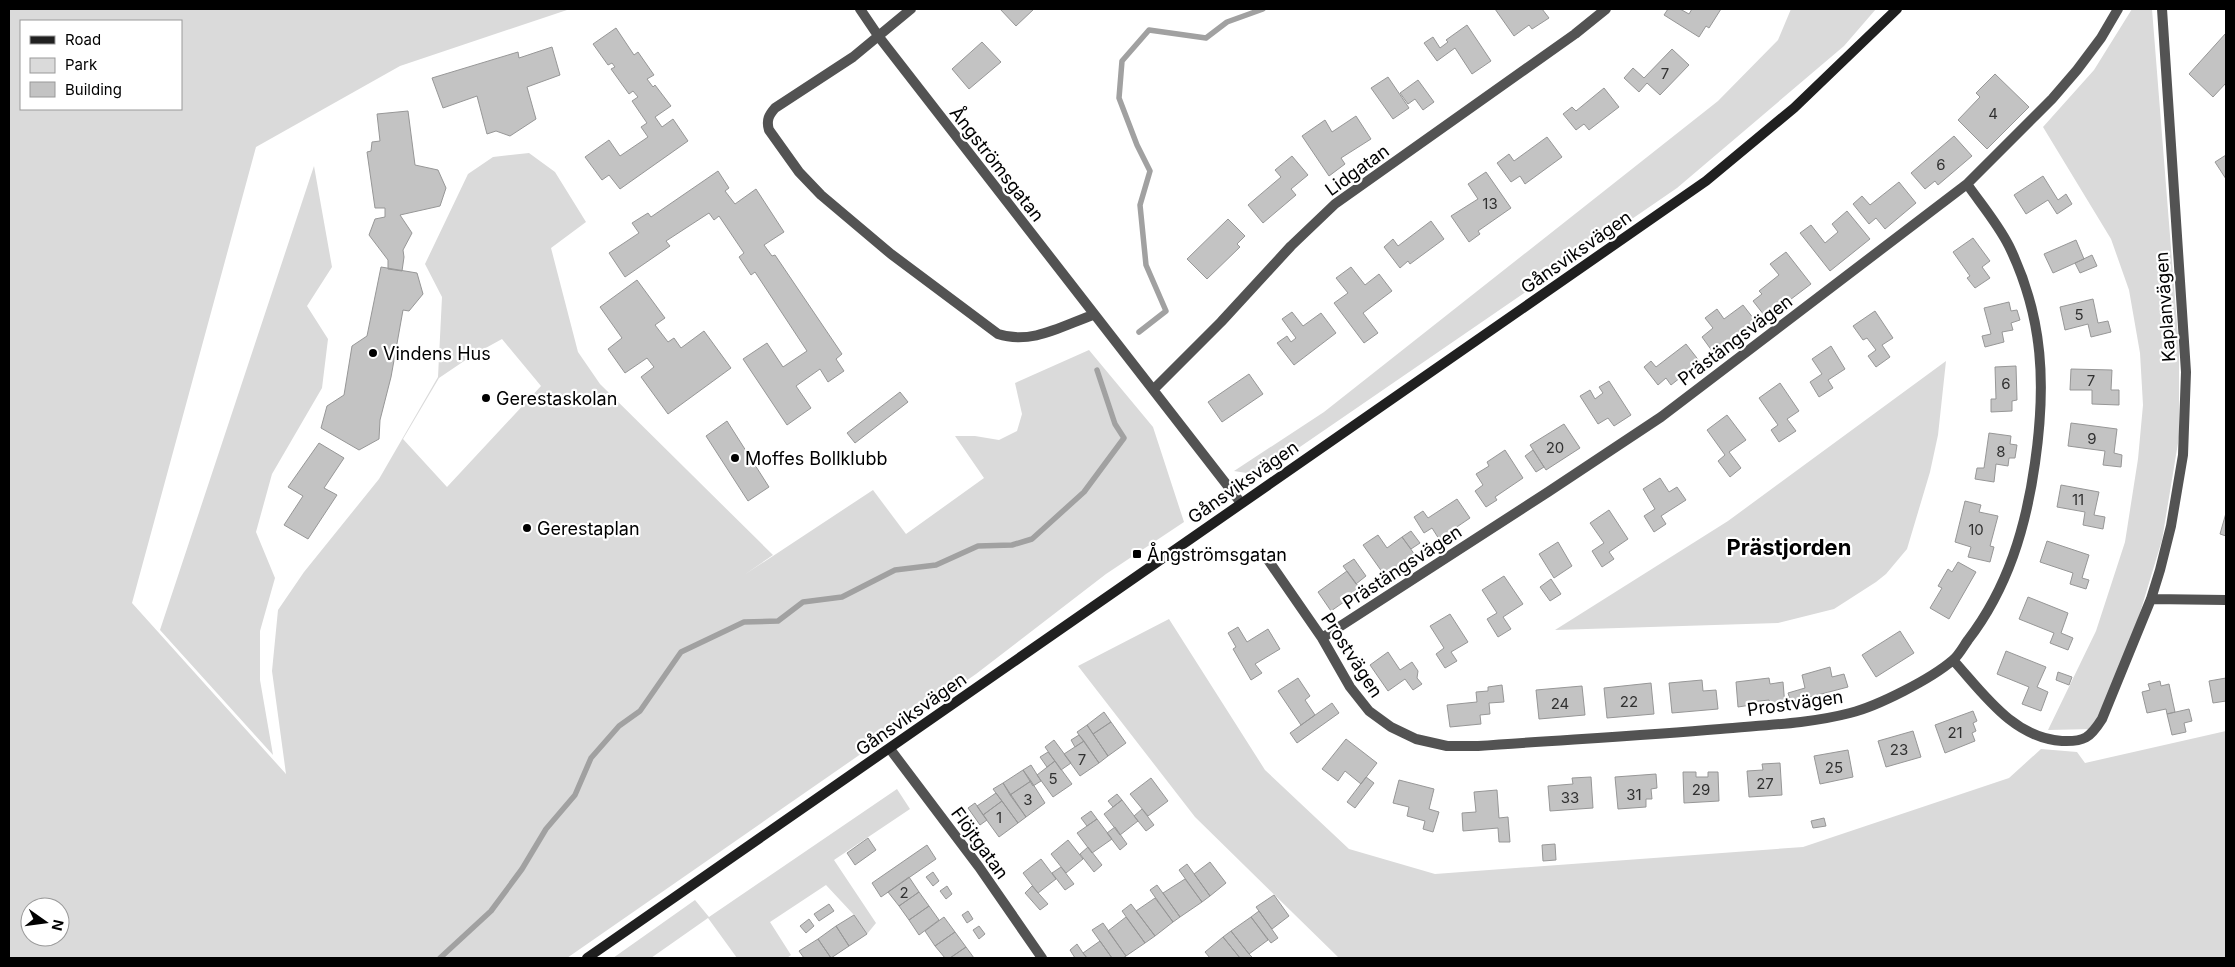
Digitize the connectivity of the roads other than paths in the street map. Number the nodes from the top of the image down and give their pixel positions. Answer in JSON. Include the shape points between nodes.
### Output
{"nodes":[{"id":1,"x":860,"y":9,"type":"edge"},
{"id":2,"x":911,"y":9,"type":"edge"},
{"id":3,"x":1606,"y":9,"type":"edge"},
{"id":4,"x":1897,"y":9,"type":"edge"},
{"id":5,"x":2118,"y":9,"type":"edge"},
{"id":6,"x":2162,"y":9,"type":"edge"},
{"id":7,"x":879,"y":37,"type":"junction"},
{"id":8,"x":1967,"y":184,"type":"junction"},
{"id":9,"x":1093,"y":315,"type":"junction"},
{"id":10,"x":1154,"y":389,"type":"junction"},
{"id":11,"x":1241,"y":503,"type":"junction"},
{"id":12,"x":1266,"y":558,"type":"dead end"},
{"id":13,"x":2151,"y":599,"type":"junction"},
{"id":14,"x":2226,"y":600,"type":"edge"},
{"id":15,"x":1322,"y":638,"type":"junction"},
{"id":16,"x":1953,"y":660,"type":"junction"},
{"id":17,"x":890,"y":749,"type":"junction"},
{"id":18,"x":587,"y":958,"type":"edge"},
{"id":19,"x":1042,"y":958,"type":"edge"}],
"edges":[{"from":1,"to":7,"type":"street","name":"Ångströmsgatan"},
{"from":2,"to":7,"type":"street"},
{"from":3,"to":10,"type":"street","name":"Lidgatan","via":[[1335,204]]},
{"from":4,"to":11,"type":"main road","name":"Gånsviksvägen","via":[[1794,108],[1706,181]]},
{"from":5,"to":8,"type":"street","name":"Prästängsvägen","via":[[2101,38],[2064,85]]},
{"from":6,"to":13,"type":"street","name":"Kaplanvägen","via":[[2186,372],[2186,415],[2171,526]]},
{"from":7,"to":9,"type":"street","name":"Ångströmsgatan"},
{"from":7,"to":9,"type":"street","via":[[769,115],[769,130],[799,172],[821,195],[891,254],[998,334],[1012,338],[1033,337]]},
{"from":8,"to":15,"type":"street","name":"Prästängsvägen","via":[[1661,417]]},
{"from":8,"to":16,"type":"street","name":"Prostvägen","via":[[1997,226],[2023,280],[2033,313],[2041,362],[2042,394],[2030,501],[2022,533],[1999,592]]},
{"from":9,"to":10,"type":"street","name":"Ångströmsgatan"},
{"from":10,"to":11,"type":"street","name":"Ångströmsgatan"},
{"from":11,"to":17,"type":"main road","name":"Gånsviksvägen"},
{"from":12,"to":15,"type":"street","name":"Prostvägen"},
{"from":13,"to":14,"type":"street"},
{"from":13,"to":16,"type":"street","name":"Kaplanvägen","via":[[2102,719],[2094,732],[2080,740],[2056,740],[2028,733],[1991,702]]},
{"from":15,"to":16,"type":"street","name":"Prostvägen","via":[[1350,687],[1368,710],[1416,740],[1447,746],[1692,731],[1788,723],[1851,713],[1902,691]]},
{"from":17,"to":18,"type":"main road","name":"Gånsviksvägen"},
{"from":17,"to":19,"type":"street","name":"Flöjtgatan","via":[[980,867]]}]}
